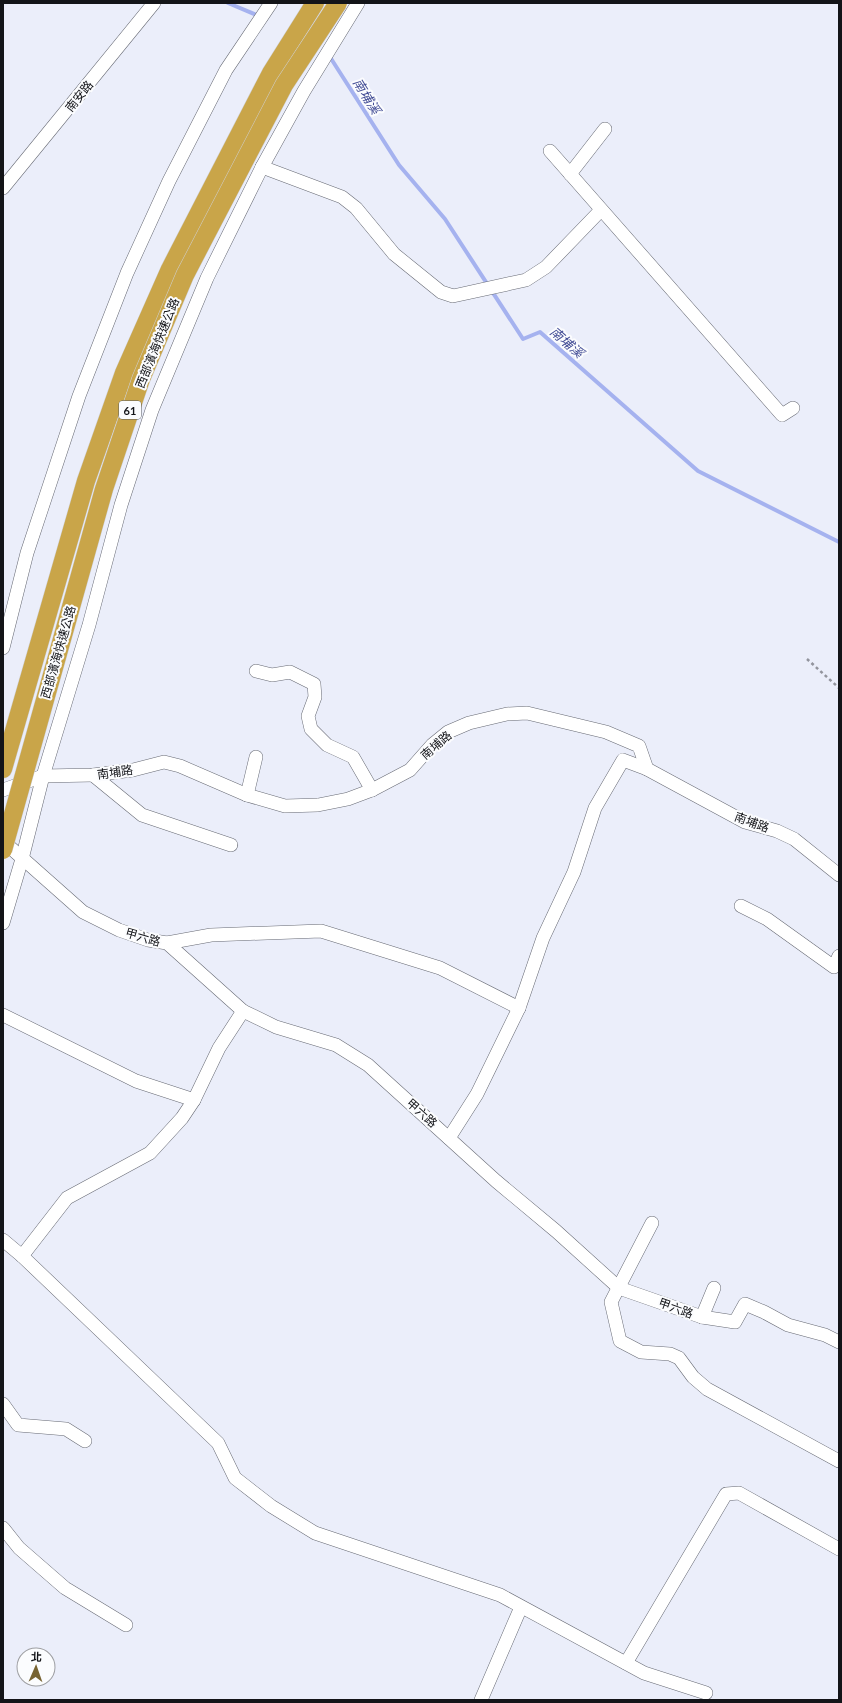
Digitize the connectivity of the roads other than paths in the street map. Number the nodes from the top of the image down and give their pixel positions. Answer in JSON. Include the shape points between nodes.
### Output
{"nodes":[{"id":1,"x":154,"y":3,"type":"edge"},
{"id":2,"x":271,"y":3,"type":"edge"},
{"id":3,"x":315,"y":3,"type":"edge"},
{"id":4,"x":338,"y":3,"type":"edge"},
{"id":5,"x":358,"y":3,"type":"edge"},
{"id":6,"x":605,"y":129,"type":"dead end"},
{"id":7,"x":550,"y":150,"type":"dead end"},
{"id":8,"x":262,"y":167,"type":"junction"},
{"id":9,"x":570,"y":174,"type":"junction"},
{"id":10,"x":3,"y":188,"type":"edge"},
{"id":11,"x":601,"y":210,"type":"junction"},
{"id":12,"x":793,"y":408,"type":"dead end"},
{"id":13,"x":3,"y":648,"type":"edge"},
{"id":14,"x":256,"y":671,"type":"dead end"},
{"id":15,"x":256,"y":757,"type":"dead end"},
{"id":16,"x":3,"y":769,"type":"edge"},
{"id":17,"x":646,"y":769,"type":"junction"},
{"id":18,"x":93,"y":775,"type":"junction"},
{"id":19,"x":43,"y":776,"type":"junction"},
{"id":20,"x":3,"y":790,"type":"edge"},
{"id":21,"x":372,"y":790,"type":"junction"},
{"id":22,"x":247,"y":795,"type":"junction"},
{"id":23,"x":3,"y":841,"type":"edge"},
{"id":24,"x":231,"y":844,"type":"dead end"},
{"id":25,"x":3,"y":850,"type":"edge"},
{"id":26,"x":22,"y":859,"type":"junction"},
{"id":27,"x":839,"y":874,"type":"edge"},
{"id":28,"x":741,"y":906,"type":"dead end"},
{"id":29,"x":3,"y":923,"type":"edge"},
{"id":30,"x":167,"y":944,"type":"junction"},
{"id":31,"x":839,"y":956,"type":"edge"},
{"id":32,"x":519,"y":1008,"type":"junction"},
{"id":33,"x":243,"y":1011,"type":"junction"},
{"id":34,"x":3,"y":1015,"type":"edge"},
{"id":35,"x":194,"y":1100,"type":"junction"},
{"id":36,"x":449,"y":1138,"type":"junction"},
{"id":37,"x":652,"y":1223,"type":"dead end"},
{"id":38,"x":3,"y":1240,"type":"edge"},
{"id":39,"x":22,"y":1256,"type":"junction"},
{"id":40,"x":619,"y":1288,"type":"junction"},
{"id":41,"x":714,"y":1288,"type":"dead end"},
{"id":42,"x":702,"y":1317,"type":"junction"},
{"id":43,"x":839,"y":1342,"type":"edge"},
{"id":44,"x":3,"y":1404,"type":"edge"},
{"id":45,"x":85,"y":1441,"type":"dead end"},
{"id":46,"x":839,"y":1461,"type":"edge"},
{"id":47,"x":3,"y":1528,"type":"edge"},
{"id":48,"x":839,"y":1549,"type":"edge"},
{"id":49,"x":521,"y":1607,"type":"junction"},
{"id":50,"x":126,"y":1625,"type":"dead end"},
{"id":51,"x":626,"y":1663,"type":"junction"},
{"id":52,"x":706,"y":1693,"type":"dead end"},
{"id":53,"x":481,"y":1700,"type":"edge"}],
"edges":[{"from":1,"to":10,"type":"street","name":"南安路"},
{"from":2,"to":13,"type":"street","via":[[226,70],[169,181],[127,273],[79,396],[27,553]]},
{"from":3,"to":16,"type":"highway","name":"西部濱海快速公路","number":"61","via":[[271,73],[173,262],[124,373],[86,481]]},
{"from":4,"to":25,"type":"highway","name":"西部濱海快速公路","number":"61","bridge":true,"via":[[284,85],[185,275],[141,379],[104,489]]},
{"from":5,"to":8,"type":"street","via":[[304,91]]},
{"from":6,"to":9,"type":"street"},
{"from":7,"to":9,"type":"street"},
{"from":8,"to":11,"type":"street","via":[[342,197],[356,208],[394,254],[441,292],[453,296],[526,280],[546,267]]},
{"from":8,"to":19,"type":"street","via":[[207,278],[152,410],[121,505],[89,625]]},
{"from":9,"to":11,"type":"street"},
{"from":11,"to":12,"type":"street","via":[[782,415]]},
{"from":14,"to":21,"type":"street","via":[[272,675],[290,672],[314,684],[315,697],[308,716],[310,729],[327,744],[353,757]]},
{"from":15,"to":22,"type":"street"},
{"from":17,"to":21,"type":"street","name":"南埔路","via":[[639,746],[606,732],[527,713],[507,714],[448,732],[432,745],[410,770]]},
{"from":17,"to":27,"type":"street","name":"南埔路","via":[[745,822],[794,839]]},
{"from":17,"to":32,"type":"street","via":[[623,760],[595,808],[574,872],[543,938]]},
{"from":18,"to":19,"type":"street","name":"南埔路"},
{"from":18,"to":22,"type":"street","name":"南埔路","via":[[133,770],[164,762],[180,766]]},
{"from":18,"to":24,"type":"street","via":[[142,815]]},
{"from":19,"to":20,"type":"street","name":"南埔路"},
{"from":19,"to":26,"type":"street"},
{"from":21,"to":22,"type":"street","name":"南埔路","via":[[318,805],[285,806]]},
{"from":23,"to":26,"type":"street","name":"甲六路"},
{"from":26,"to":29,"type":"street"},
{"from":26,"to":30,"type":"street","name":"甲六路","via":[[83,912],[119,930]]},
{"from":28,"to":31,"type":"street","via":[[767,919],[834,967]]},
{"from":30,"to":32,"type":"street","via":[[211,935],[321,931],[440,968]]},
{"from":30,"to":33,"type":"street","name":"甲六路"},
{"from":32,"to":36,"type":"street","via":[[476,1094]]},
{"from":33,"to":35,"type":"street","via":[[219,1048]]},
{"from":33,"to":36,"type":"street","name":"甲六路","via":[[276,1027],[336,1044],[368,1065]]},
{"from":34,"to":35,"type":"street","via":[[136,1081]]},
{"from":35,"to":39,"type":"street","via":[[182,1118],[150,1153],[67,1198]]},
{"from":36,"to":40,"type":"street","name":"甲六路"},
{"from":37,"to":40,"type":"street"},
{"from":38,"to":39,"type":"street"},
{"from":39,"to":49,"type":"street","via":[[218,1443],[235,1478],[271,1506],[315,1533],[500,1595]]},
{"from":40,"to":42,"type":"street","name":"甲六路"},
{"from":40,"to":46,"type":"street","via":[[611,1302],[620,1341],[641,1352],[670,1354],[679,1358],[693,1377],[707,1389]]},
{"from":41,"to":42,"type":"street"},
{"from":42,"to":43,"type":"street","name":"甲六路","via":[[735,1322],[745,1304],[788,1325],[825,1335]]},
{"from":44,"to":45,"type":"street","via":[[18,1425],[66,1429]]},
{"from":47,"to":50,"type":"street","via":[[19,1548],[65,1588]]},
{"from":48,"to":51,"type":"street","via":[[739,1493],[726,1494]]},
{"from":49,"to":51,"type":"street"},
{"from":49,"to":53,"type":"street"},
{"from":51,"to":52,"type":"street","via":[[644,1673]]}]}
